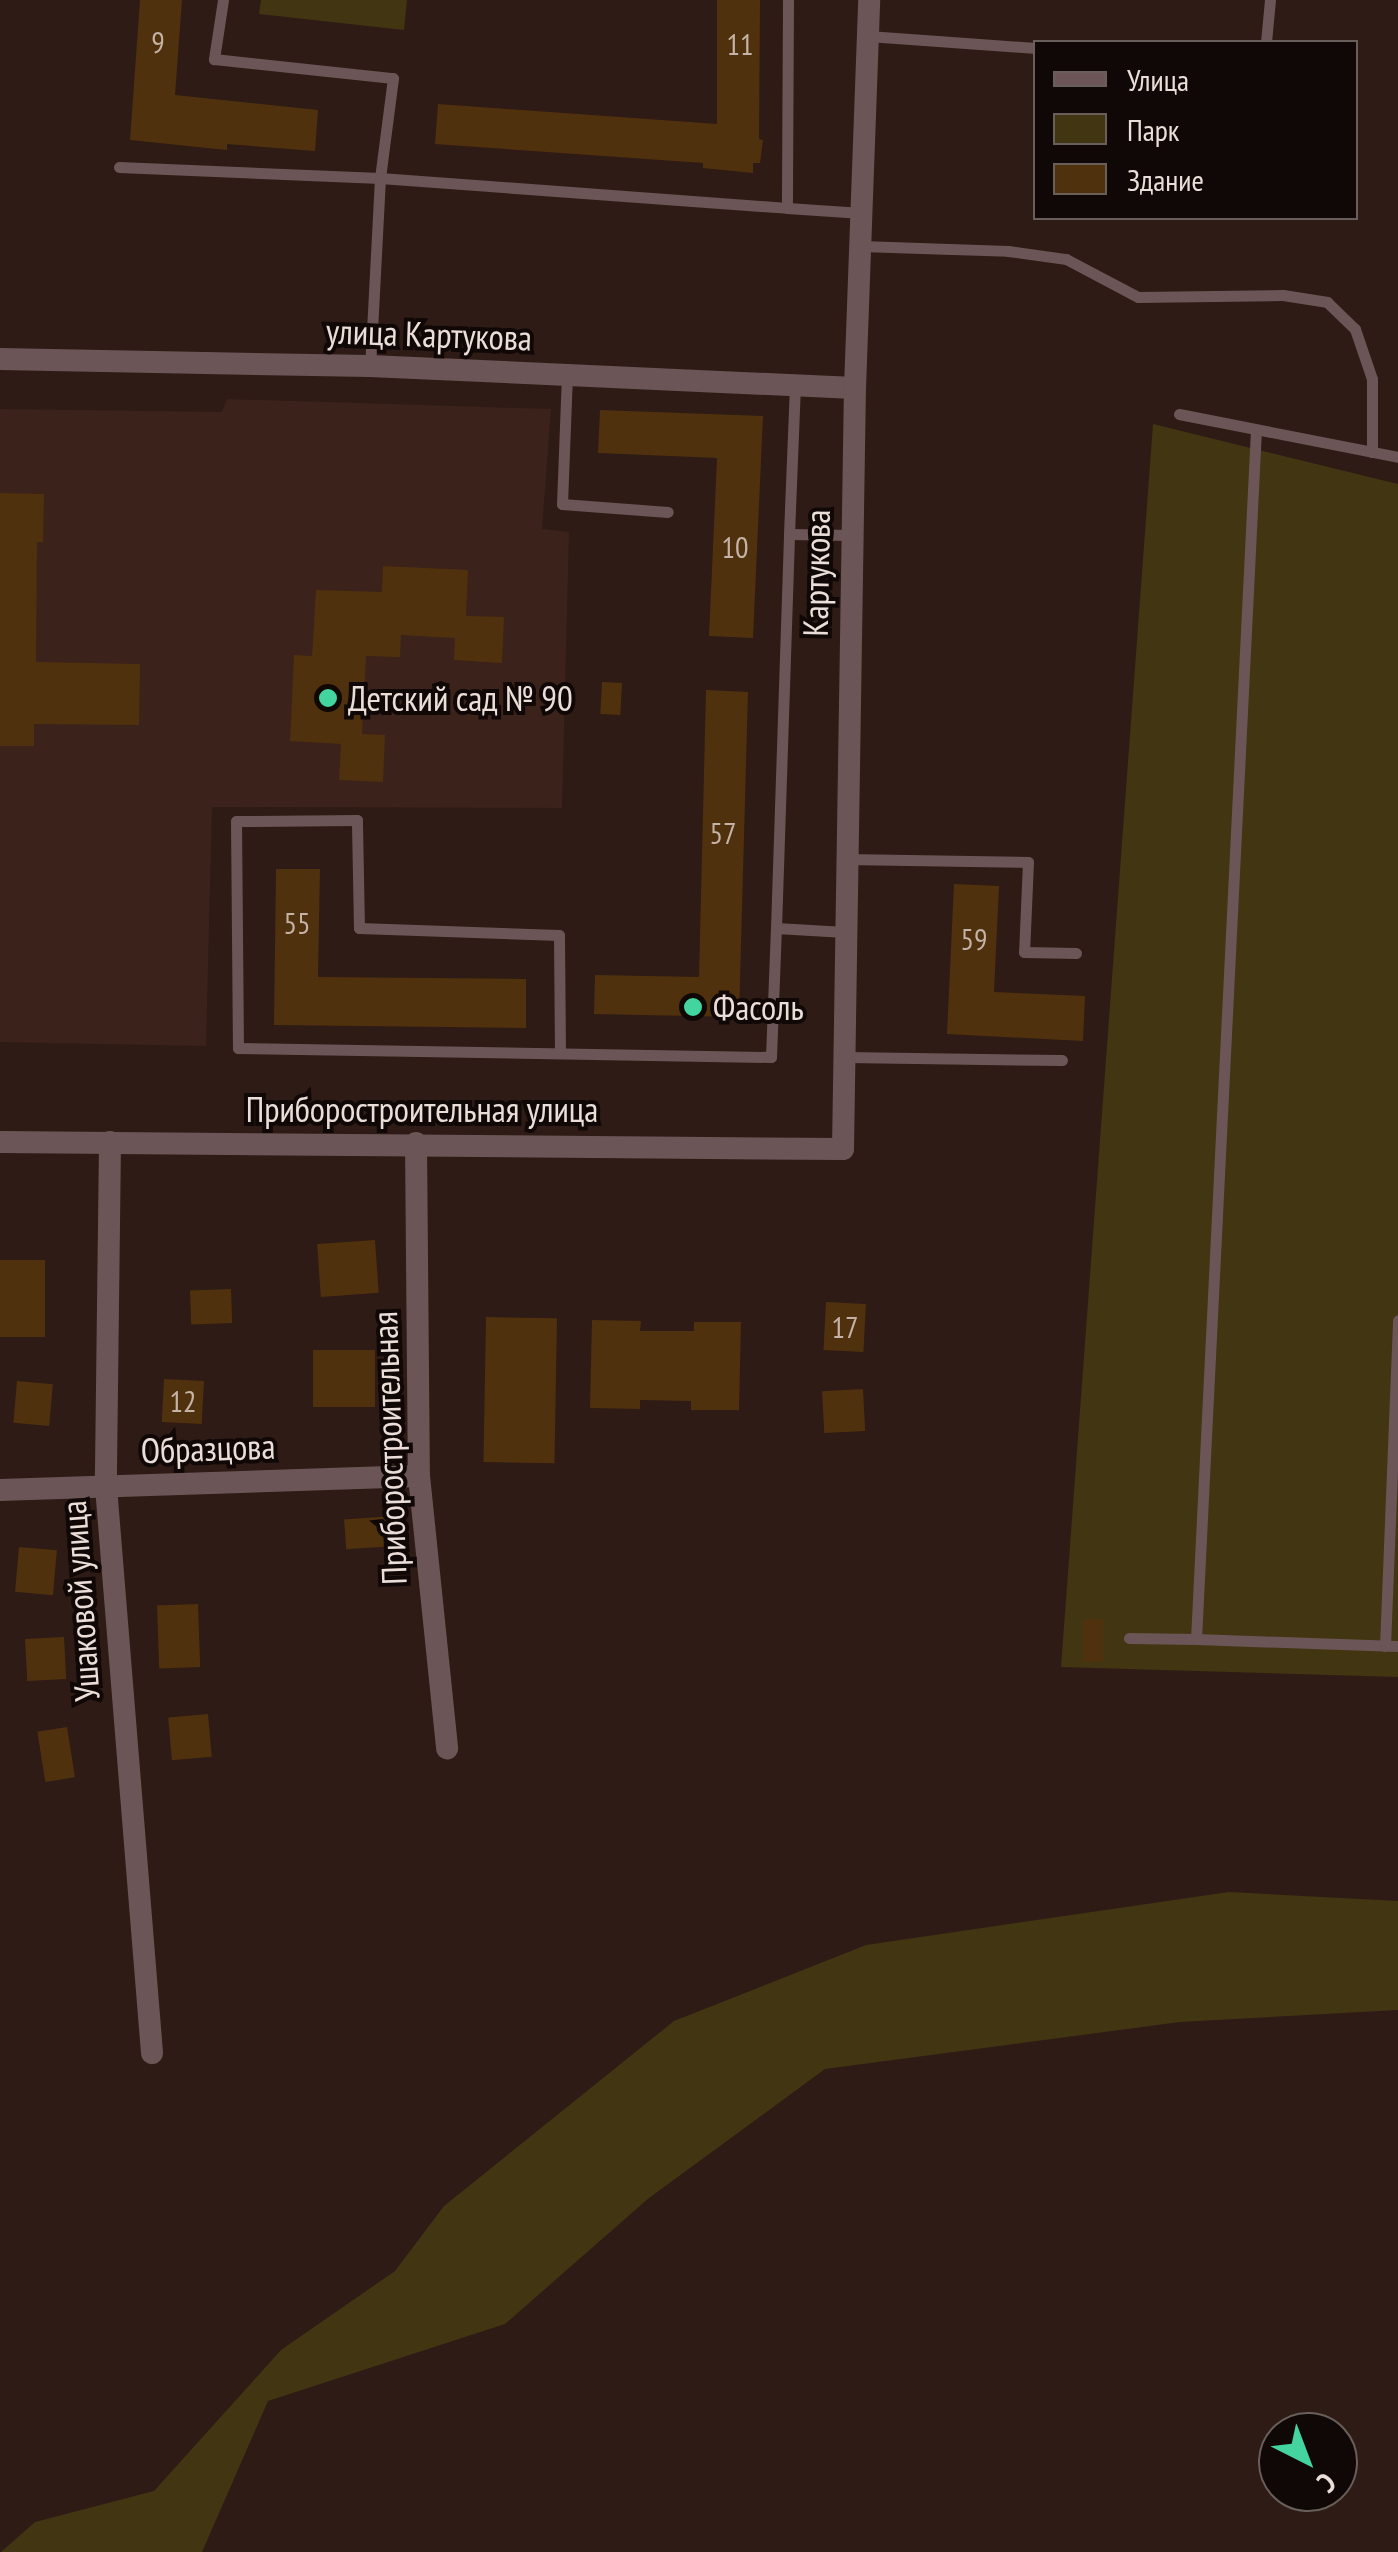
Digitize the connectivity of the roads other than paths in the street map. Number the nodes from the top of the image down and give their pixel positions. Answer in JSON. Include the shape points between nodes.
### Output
{"nodes":[{"id":1,"x":222,"y":0,"type":"edge"},
{"id":2,"x":788,"y":0,"type":"edge"},
{"id":3,"x":868,"y":0,"type":"edge"},
{"id":4,"x":1270,"y":0,"type":"edge"},
{"id":5,"x":868,"y":36,"type":"junction"},
{"id":6,"x":1266,"y":40,"type":"edge"},
{"id":7,"x":1033,"y":48,"type":"edge"},
{"id":8,"x":119,"y":167,"type":"dead end"},
{"id":9,"x":380,"y":178,"type":"junction"},
{"id":10,"x":787,"y":208,"type":"junction"},
{"id":11,"x":862,"y":213,"type":"junction"},
{"id":12,"x":861,"y":246,"type":"junction"},
{"id":13,"x":0,"y":359,"type":"edge"},
{"id":14,"x":370,"y":366,"type":"junction"},
{"id":15,"x":567,"y":374,"type":"junction"},
{"id":16,"x":794,"y":385,"type":"junction"},
{"id":17,"x":855,"y":388,"type":"junction"},
{"id":18,"x":1179,"y":414,"type":"dead end"},
{"id":19,"x":1256,"y":429,"type":"junction"},
{"id":20,"x":1372,"y":452,"type":"junction"},
{"id":21,"x":1398,"y":457,"type":"edge"},
{"id":22,"x":668,"y":512,"type":"dead end"},
{"id":23,"x":789,"y":534,"type":"junction"},
{"id":24,"x":852,"y":535,"type":"junction"},
{"id":25,"x":845,"y":858,"type":"junction"},
{"id":26,"x":776,"y":928,"type":"junction"},
{"id":27,"x":845,"y":932,"type":"junction"},
{"id":28,"x":1076,"y":953,"type":"dead end"},
{"id":29,"x":560,"y":1052,"type":"junction"},
{"id":30,"x":845,"y":1057,"type":"junction"},
{"id":31,"x":1062,"y":1060,"type":"dead end"},
{"id":32,"x":0,"y":1142,"type":"edge"},
{"id":33,"x":110,"y":1142,"type":"junction"},
{"id":34,"x":416,"y":1144,"type":"junction"},
{"id":35,"x":842,"y":1148,"type":"joint"},
{"id":36,"x":1398,"y":1320,"type":"edge"},
{"id":37,"x":419,"y":1476,"type":"junction"},
{"id":38,"x":106,"y":1487,"type":"junction"},
{"id":39,"x":0,"y":1490,"type":"edge"},
{"id":40,"x":1129,"y":1638,"type":"dead end"},
{"id":41,"x":1196,"y":1639,"type":"junction"},
{"id":42,"x":1392,"y":1646,"type":"edge"},
{"id":43,"x":447,"y":1749,"type":"dead end"},
{"id":44,"x":152,"y":2054,"type":"dead end"}],
"edges":[{"from":1,"to":9,"type":"lane","via":[[214,60],[392,78]]},
{"from":2,"to":10,"type":"lane"},
{"from":3,"to":5,"type":"street","name":"Картукова"},
{"from":4,"to":6,"type":"lane"},
{"from":5,"to":7,"type":"lane"},
{"from":5,"to":11,"type":"street","name":"Картукова"},
{"from":8,"to":9,"type":"lane"},
{"from":9,"to":10,"type":"lane"},
{"from":9,"to":14,"type":"lane"},
{"from":10,"to":11,"type":"lane"},
{"from":11,"to":12,"type":"street","name":"Картукова"},
{"from":12,"to":17,"type":"street","name":"Картукова"},
{"from":12,"to":20,"type":"lane","via":[[1008,250],[1066,259],[1138,297],[1283,295],[1327,302],[1355,329],[1372,379]]},
{"from":13,"to":14,"type":"street","name":"улица Картукова"},
{"from":14,"to":15,"type":"street","name":"улица Картукова"},
{"from":15,"to":16,"type":"street","name":"улица Картукова"},
{"from":15,"to":22,"type":"lane","via":[[562,504]]},
{"from":16,"to":17,"type":"street","name":"улица Картукова"},
{"from":16,"to":23,"type":"lane"},
{"from":17,"to":24,"type":"street","name":"Картукова"},
{"from":18,"to":19,"type":"lane"},
{"from":19,"to":20,"type":"lane"},
{"from":19,"to":41,"type":"lane"},
{"from":20,"to":21,"type":"lane"},
{"from":23,"to":24,"type":"lane"},
{"from":23,"to":26,"type":"lane"},
{"from":24,"to":25,"type":"street","name":"Картукова"},
{"from":25,"to":27,"type":"street","name":"Картукова"},
{"from":25,"to":28,"type":"lane","via":[[1028,862],[1024,952]]},
{"from":26,"to":27,"type":"lane"},
{"from":26,"to":29,"type":"lane","via":[[771,1057]]},
{"from":27,"to":30,"type":"street","name":"Картукова"},
{"from":29,"to":29,"type":"lane","via":[[559,936],[358,928],[357,820],[236,821],[238,1048]]},
{"from":30,"to":31,"type":"lane"},
{"from":30,"to":35,"type":"street","name":"Картукова"},
{"from":32,"to":33,"type":"street","name":"Приборостроительная улица"},
{"from":33,"to":34,"type":"street","name":"Приборостроительная улица"},
{"from":33,"to":38,"type":"street","name":"Ушаковой улица"},
{"from":34,"to":35,"type":"street","name":"Приборостроительная улица"},
{"from":34,"to":37,"type":"street","name":"Приборостроительная"},
{"from":36,"to":42,"type":"lane"},
{"from":37,"to":38,"type":"street","name":"Образцова"},
{"from":37,"to":43,"type":"street","name":"Приборостроительная"},
{"from":38,"to":39,"type":"street","name":"Образцова"},
{"from":38,"to":44,"type":"street","name":"Ушаковой улица"},
{"from":40,"to":41,"type":"lane"},
{"from":41,"to":42,"type":"lane"}]}
